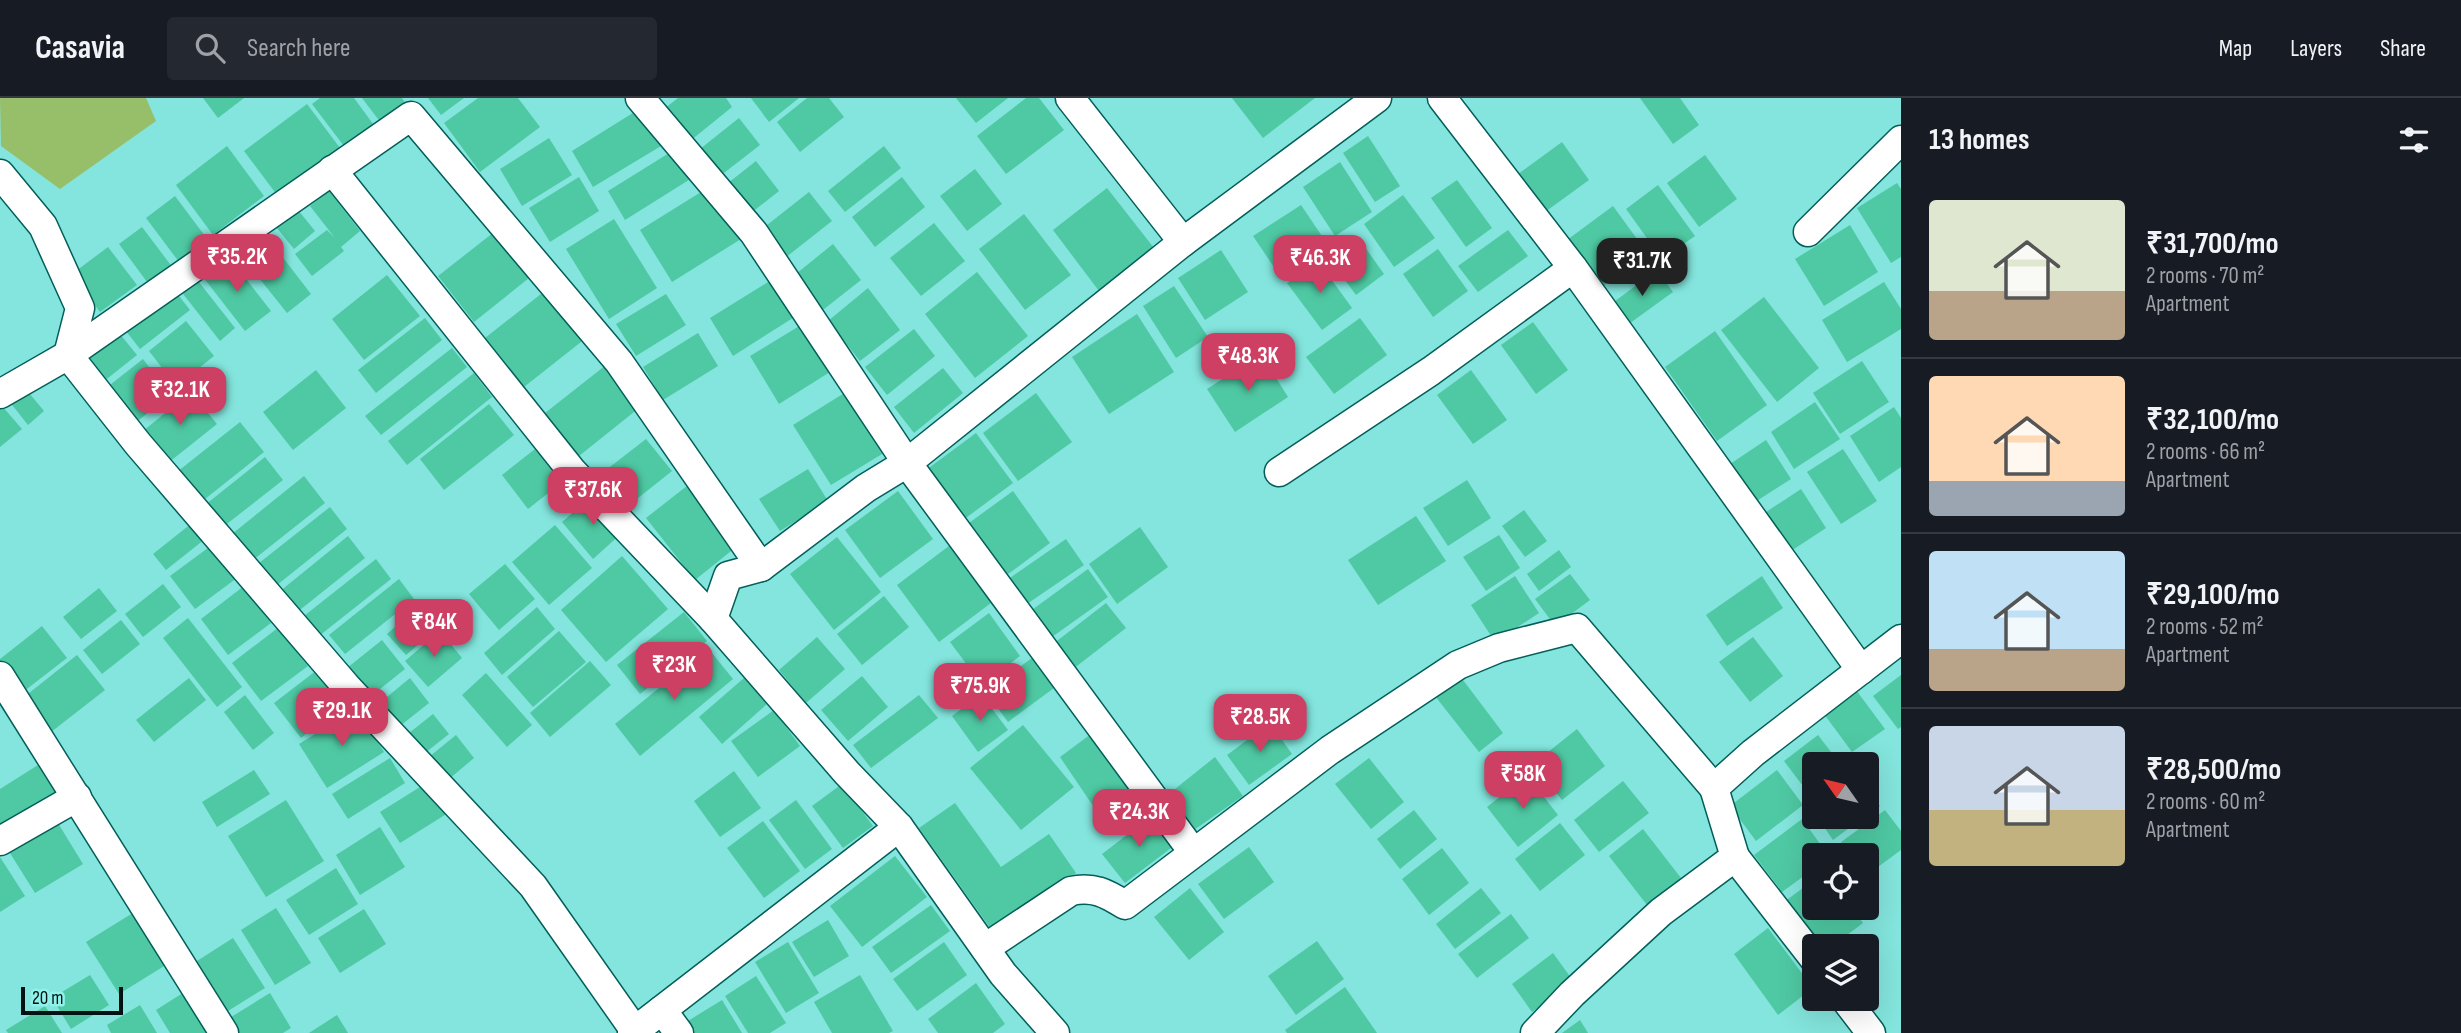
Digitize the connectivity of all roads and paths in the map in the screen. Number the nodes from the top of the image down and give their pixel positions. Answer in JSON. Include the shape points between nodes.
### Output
{"nodes":[{"id":1,"x":639,"y":98,"type":"edge"},
{"id":2,"x":1070,"y":98,"type":"edge"},
{"id":3,"x":1377,"y":98,"type":"edge"},
{"id":4,"x":1442,"y":98,"type":"edge"},
{"id":5,"x":1901,"y":140,"type":"edge"},
{"id":6,"x":332,"y":170,"type":"junction"},
{"id":7,"x":0,"y":174,"type":"edge"},
{"id":8,"x":1808,"y":232,"type":"dead end"},
{"id":9,"x":1183,"y":242,"type":"junction"},
{"id":10,"x":1573,"y":268,"type":"junction"},
{"id":11,"x":68,"y":355,"type":"junction"},
{"id":12,"x":0,"y":394,"type":"edge"},
{"id":13,"x":907,"y":463,"type":"junction"},
{"id":14,"x":1279,"y":472,"type":"dead end"},
{"id":15,"x":761,"y":567,"type":"junction"},
{"id":16,"x":713,"y":620,"type":"junction"},
{"id":17,"x":1901,"y":639,"type":"edge"},
{"id":18,"x":1861,"y":670,"type":"junction"},
{"id":19,"x":0,"y":676,"type":"edge"},
{"id":20,"x":1714,"y":788,"type":"junction"},
{"id":21,"x":76,"y":797,"type":"junction"},
{"id":22,"x":899,"y":827,"type":"junction"},
{"id":23,"x":0,"y":841,"type":"edge"},
{"id":24,"x":1193,"y":852,"type":"junction"},
{"id":25,"x":1735,"y":857,"type":"junction"},
{"id":26,"x":1802,"y":943,"type":"edge"},
{"id":27,"x":985,"y":948,"type":"junction"},
{"id":28,"x":662,"y":1010,"type":"junction"},
{"id":29,"x":1854,"y":1011,"type":"edge"},
{"id":30,"x":633,"y":1032,"type":"edge"},
{"id":31,"x":224,"y":1033,"type":"edge"},
{"id":32,"x":679,"y":1033,"type":"edge"},
{"id":33,"x":1055,"y":1033,"type":"edge"},
{"id":34,"x":1535,"y":1033,"type":"edge"},
{"id":35,"x":1871,"y":1033,"type":"edge"}],
"edges":[{"from":1,"to":13,"type":"street","via":[[754,233]]},
{"from":2,"to":9,"type":"street"},
{"from":3,"to":9,"type":"street"},
{"from":4,"to":10,"type":"street"},
{"from":5,"to":8,"type":"street"},
{"from":6,"to":11,"type":"street"},
{"from":6,"to":15,"type":"street","via":[[411,116],[619,362]]},
{"from":6,"to":16,"type":"street","via":[[572,471]]},
{"from":7,"to":11,"type":"street","via":[[43,226],[80,308]]},
{"from":9,"to":13,"type":"street"},
{"from":10,"to":14,"type":"street","via":[[1431,371]]},
{"from":10,"to":18,"type":"street"},
{"from":11,"to":12,"type":"street"},
{"from":11,"to":30,"type":"street","via":[[138,444],[346,686],[533,886]]},
{"from":13,"to":15,"type":"street"},
{"from":13,"to":24,"type":"street"},
{"from":15,"to":16,"type":"street","via":[[728,576]]},
{"from":16,"to":22,"type":"street"},
{"from":17,"to":18,"type":"street"},
{"from":18,"to":20,"type":"street"},
{"from":19,"to":21,"type":"street"},
{"from":20,"to":24,"type":"street","via":[[1577,628],[1499,648],[1458,665],[1330,750]]},
{"from":20,"to":25,"type":"street"},
{"from":21,"to":23,"type":"street"},
{"from":21,"to":31,"type":"street"},
{"from":22,"to":27,"type":"street"},
{"from":22,"to":28,"type":"street"},
{"from":24,"to":27,"type":"street","via":[[1125,905],[1103,891],[1071,891]]},
{"from":25,"to":26,"type":"street"},
{"from":25,"to":34,"type":"street","via":[[1661,912]]},
{"from":27,"to":33,"type":"street"},
{"from":28,"to":30,"type":"street"},
{"from":28,"to":32,"type":"street"},
{"from":29,"to":35,"type":"street"}]}
